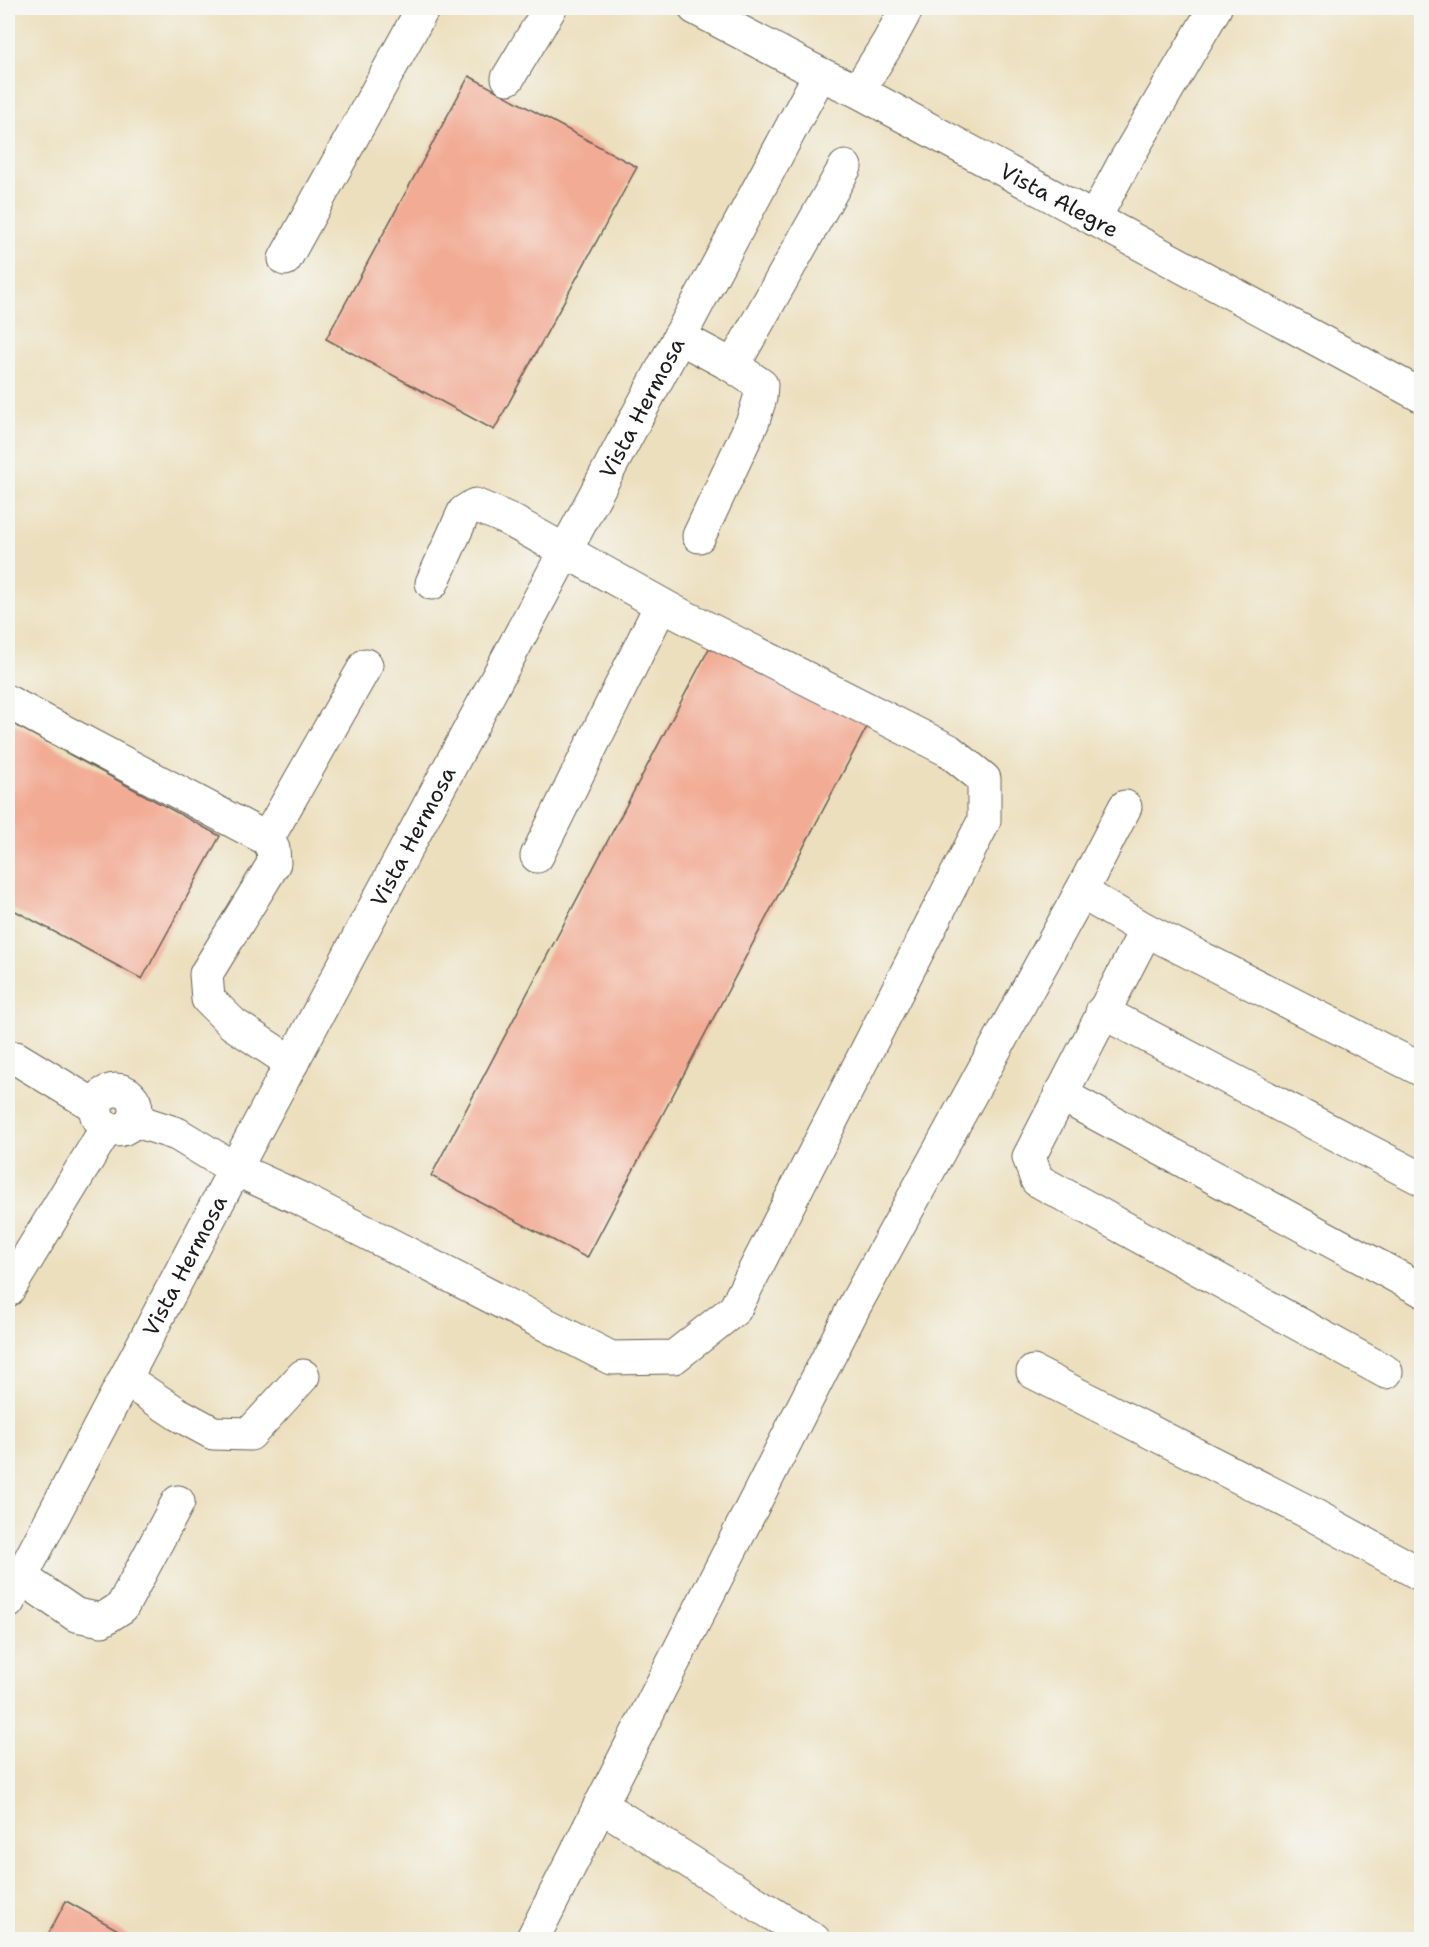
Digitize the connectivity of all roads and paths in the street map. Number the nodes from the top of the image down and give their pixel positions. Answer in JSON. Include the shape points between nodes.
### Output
{"nodes":[{"id":1,"x":423,"y":8,"type":"edge"},
{"id":2,"x":550,"y":8,"type":"edge"},
{"id":3,"x":695,"y":8,"type":"edge"},
{"id":4,"x":907,"y":8,"type":"edge"},
{"id":5,"x":1215,"y":8,"type":"edge"},
{"id":6,"x":820,"y":74,"type":"junction"},
{"id":7,"x":508,"y":78,"type":"dead end"},
{"id":8,"x":858,"y":91,"type":"junction"},
{"id":9,"x":845,"y":167,"type":"dead end"},
{"id":10,"x":1094,"y":219,"type":"junction"},
{"id":11,"x":285,"y":259,"type":"dead end"},
{"id":12,"x":679,"y":337,"type":"junction"},
{"id":13,"x":733,"y":366,"type":"junction"},
{"id":14,"x":1422,"y":396,"type":"edge"},
{"id":15,"x":699,"y":536,"type":"dead end"},
{"id":16,"x":565,"y":550,"type":"junction"},
{"id":17,"x":432,"y":583,"type":"dead end"},
{"id":18,"x":661,"y":604,"type":"junction"},
{"id":19,"x":366,"y":665,"type":"dead end"},
{"id":20,"x":8,"y":702,"type":"edge"},
{"id":21,"x":1125,"y":807,"type":"dead end"},
{"id":22,"x":267,"y":839,"type":"junction"},
{"id":23,"x":537,"y":856,"type":"dead end"},
{"id":24,"x":1081,"y":892,"type":"junction"},
{"id":25,"x":1146,"y":930,"type":"junction"},
{"id":26,"x":1102,"y":1012,"type":"junction"},
{"id":27,"x":16,"y":1058,"type":"dead end"},
{"id":28,"x":292,"y":1063,"type":"junction"},
{"id":29,"x":1422,"y":1070,"type":"edge"},
{"id":30,"x":1060,"y":1094,"type":"junction"},
{"id":31,"x":112,"y":1118,"type":"junction"},
{"id":32,"x":235,"y":1169,"type":"junction"},
{"id":33,"x":1422,"y":1179,"type":"edge"},
{"id":34,"x":8,"y":1290,"type":"edge"},
{"id":35,"x":1422,"y":1290,"type":"edge"},
{"id":36,"x":1033,"y":1372,"type":"dead end"},
{"id":37,"x":1386,"y":1372,"type":"dead end"},
{"id":38,"x":303,"y":1376,"type":"dead end"},
{"id":39,"x":125,"y":1379,"type":"junction"},
{"id":40,"x":178,"y":1502,"type":"dead end"},
{"id":41,"x":1422,"y":1575,"type":"edge"},
{"id":42,"x":14,"y":1589,"type":"edge"},
{"id":43,"x":600,"y":1805,"type":"junction"},
{"id":44,"x":532,"y":1940,"type":"edge"},
{"id":45,"x":814,"y":1940,"type":"edge"}],
"edges":[{"from":1,"to":11,"type":"street"},
{"from":2,"to":7,"type":"street"},
{"from":3,"to":6,"type":"street","name":"Vista Alegre"},
{"from":4,"to":8,"type":"street"},
{"from":5,"to":10,"type":"street"},
{"from":6,"to":8,"type":"street","name":"Vista Alegre"},
{"from":6,"to":12,"type":"street","name":"Vista Hermosa"},
{"from":8,"to":10,"type":"street","name":"Vista Alegre"},
{"from":9,"to":13,"type":"street"},
{"from":10,"to":14,"type":"street","name":"Vista Alegre"},
{"from":12,"to":13,"type":"street"},
{"from":12,"to":16,"type":"street","name":"Vista Hermosa"},
{"from":13,"to":15,"type":"street","via":[[761,385],[760,398]]},
{"from":16,"to":17,"type":"street","via":[[475,505],[464,512]]},
{"from":16,"to":18,"type":"street"},
{"from":16,"to":28,"type":"street","name":"Vista Hermosa"},
{"from":18,"to":23,"type":"street"},
{"from":18,"to":32,"type":"street","via":[[948,750],[984,778],[984,820],[735,1310],[674,1357],[611,1358],[302,1199]]},
{"from":19,"to":22,"type":"street"},
{"from":20,"to":22,"type":"street"},
{"from":21,"to":24,"type":"street"},
{"from":22,"to":28,"type":"street","via":[[274,863],[206,974],[208,999],[233,1024]]},
{"from":24,"to":25,"type":"street"},
{"from":24,"to":43,"type":"street","via":[[856,1303]]},
{"from":25,"to":26,"type":"street"},
{"from":25,"to":29,"type":"street"},
{"from":26,"to":30,"type":"street"},
{"from":26,"to":33,"type":"street"},
{"from":27,"to":31,"type":"street"},
{"from":28,"to":32,"type":"street","name":"Vista Hermosa"},
{"from":30,"to":35,"type":"street"},
{"from":30,"to":37,"type":"street","via":[[1029,1157],[1038,1180]]},
{"from":31,"to":32,"type":"street","via":[[177,1134]]},
{"from":31,"to":34,"type":"street"},
{"from":32,"to":39,"type":"street","name":"Vista Hermosa"},
{"from":36,"to":41,"type":"street","via":[[1308,1512]]},
{"from":38,"to":39,"type":"street","via":[[250,1434],[233,1435],[213,1433]]},
{"from":39,"to":42,"type":"street","name":"Vista Hermosa"},
{"from":40,"to":42,"type":"street","via":[[122,1607],[102,1620],[76,1615]]},
{"from":43,"to":44,"type":"street"},
{"from":43,"to":45,"type":"street"}]}
